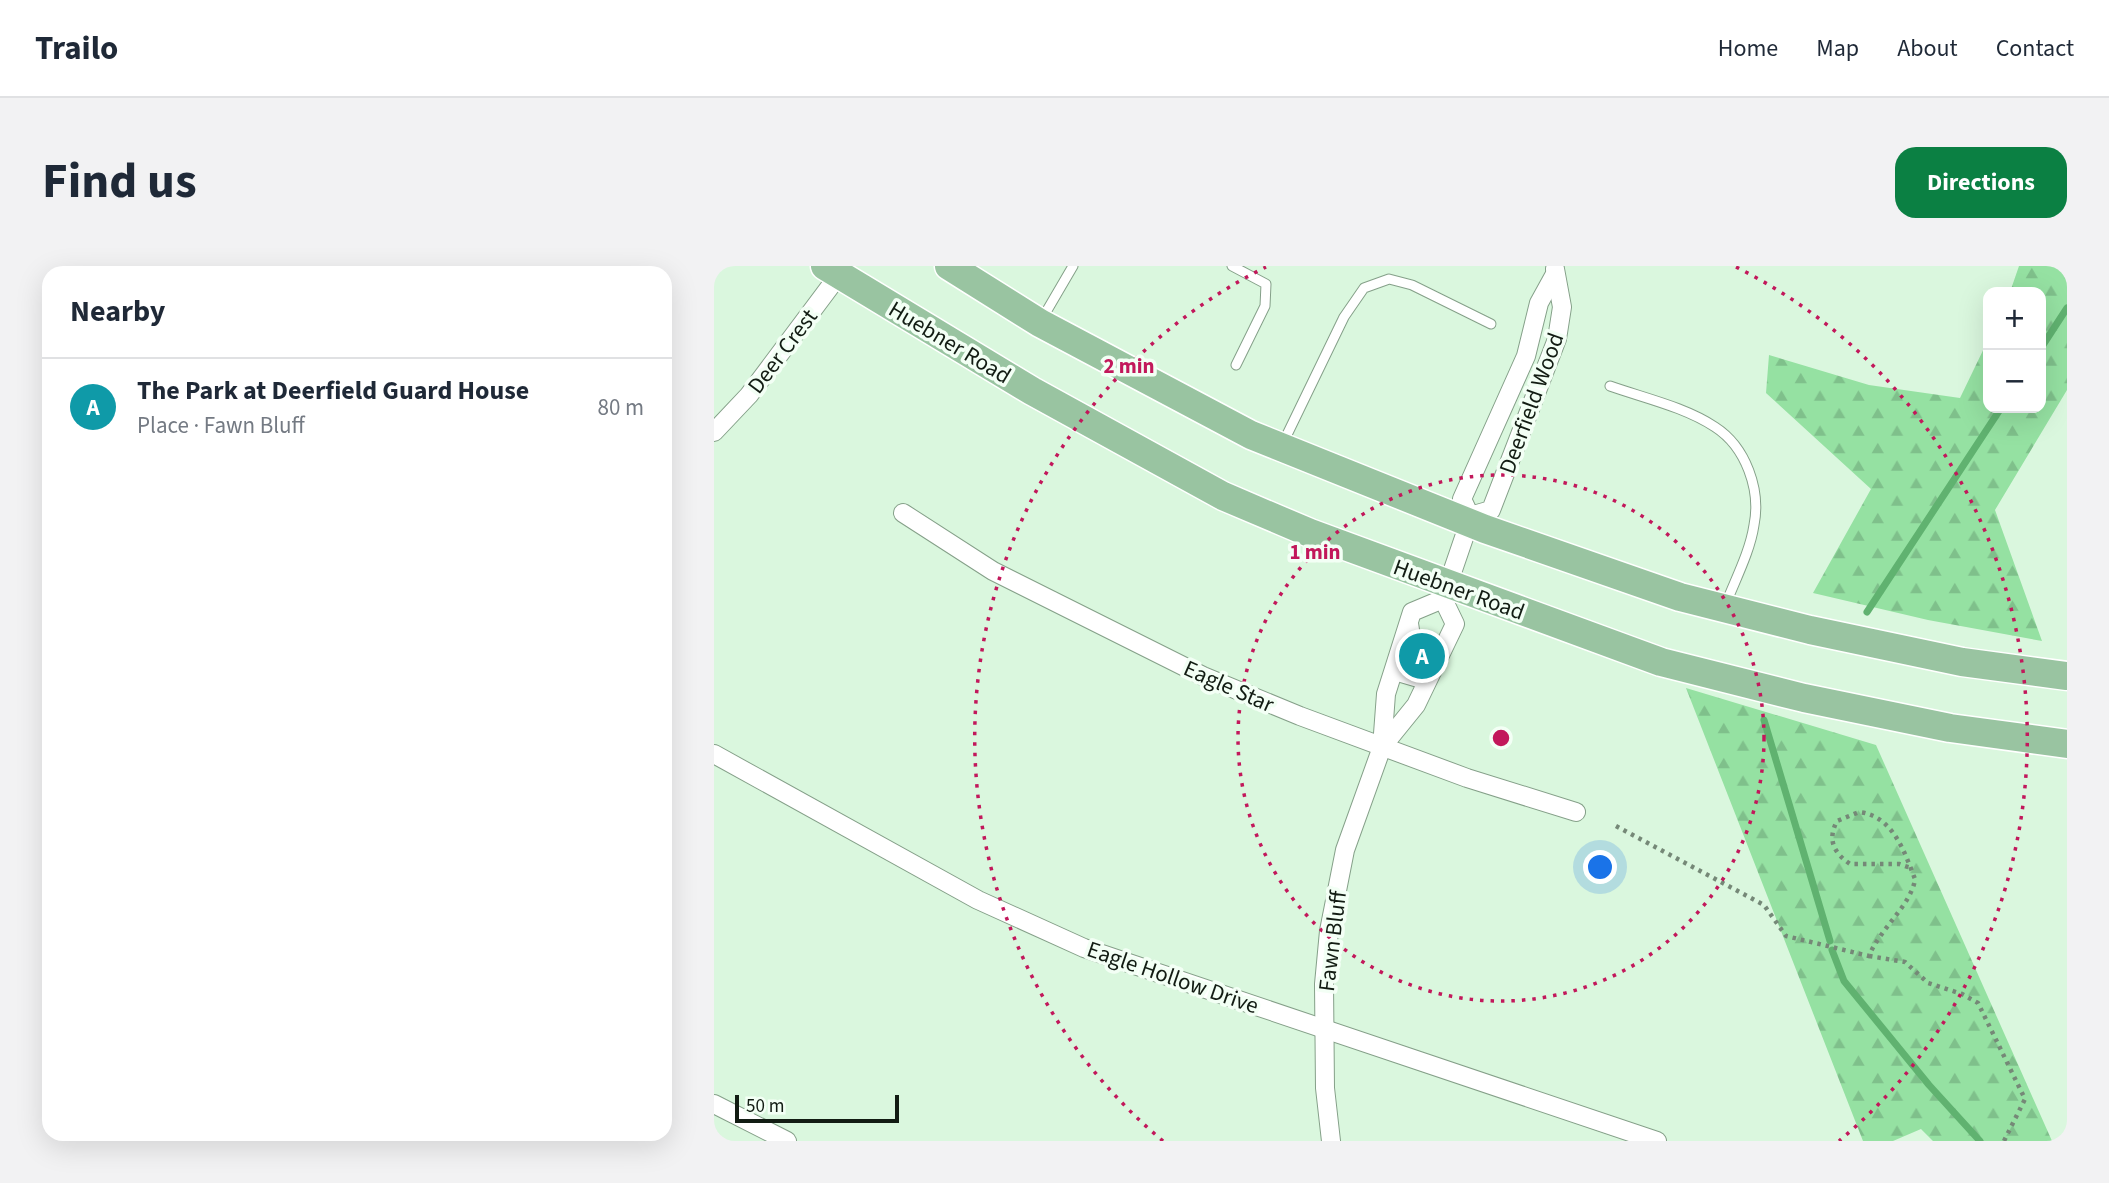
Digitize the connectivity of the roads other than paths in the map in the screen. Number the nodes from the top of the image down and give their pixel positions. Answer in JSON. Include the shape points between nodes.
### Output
{"nodes":[{"id":1,"x":949,"y":266,"type":"edge"},
{"id":2,"x":1073,"y":266,"type":"edge"},
{"id":3,"x":1232,"y":266,"type":"edge"},
{"id":4,"x":836,"y":269,"type":"edge"},
{"id":5,"x":1555,"y":270,"type":"edge"},
{"id":6,"x":1040,"y":323,"type":"junction"},
{"id":7,"x":1491,"y":324,"type":"dead end"},
{"id":8,"x":1236,"y":365,"type":"dead end"},
{"id":9,"x":1611,"y":386,"type":"dead end"},
{"id":10,"x":714,"y":431,"type":"edge"},
{"id":11,"x":1281,"y":447,"type":"junction"},
{"id":12,"x":903,"y":513,"type":"dead end"},
{"id":13,"x":1470,"y":520,"type":"junction"},
{"id":14,"x":1446,"y":592,"type":"junction"},
{"id":15,"x":1725,"y":608,"type":"junction"},
{"id":16,"x":1412,"y":612,"type":"junction"},
{"id":17,"x":1392,"y":675,"type":"junction"},
{"id":18,"x":2067,"y":676,"type":"edge"},
{"id":19,"x":1426,"y":685,"type":"junction"},
{"id":20,"x":2067,"y":744,"type":"edge"},
{"id":21,"x":1382,"y":747,"type":"junction"},
{"id":22,"x":714,"y":754,"type":"edge"},
{"id":23,"x":1576,"y":812,"type":"dead end"},
{"id":24,"x":1326,"y":1028,"type":"junction"},
{"id":25,"x":714,"y":1104,"type":"edge"},
{"id":26,"x":788,"y":1141,"type":"edge"},
{"id":27,"x":1331,"y":1141,"type":"edge"},
{"id":28,"x":1657,"y":1141,"type":"edge"}],
"edges":[{"from":1,"to":6,"type":"main road"},
{"from":2,"to":6,"type":"lane"},
{"from":3,"to":8,"type":"lane","via":[[1266,284],[1265,306]]},
{"from":4,"to":10,"type":"street","name":"Deer Crest","via":[[749,395]]},
{"from":4,"to":14,"type":"main road","name":"Huebner Road","via":[[1032,391],[1223,496]]},
{"from":5,"to":13,"type":"street","name":"Deerfield Wood","via":[[1539,303],[1525,356],[1462,499]]},
{"from":5,"to":13,"type":"street","name":"Deerfield Wood","via":[[1562,307],[1557,340],[1491,510]]},
{"from":6,"to":11,"type":"main road"},
{"from":7,"to":11,"type":"lane","via":[[1412,285],[1389,279],[1364,288],[1344,317]]},
{"from":9,"to":15,"type":"lane","via":[[1717,428],[1738,451],[1752,477],[1757,502],[1754,528]]},
{"from":11,"to":13,"type":"main road"},
{"from":12,"to":21,"type":"street","name":"Eagle Star","via":[[993,570],[1203,676]]},
{"from":13,"to":14,"type":"street"},
{"from":13,"to":15,"type":"main road","via":[[1680,597]]},
{"from":14,"to":16,"type":"street"},
{"from":14,"to":19,"type":"street","name":"Fawn Bluff","via":[[1454,624]]},
{"from":14,"to":20,"type":"main road","name":"Huebner Road","via":[[1661,662],[1804,698],[1950,729]]},
{"from":15,"to":18,"type":"main road","via":[[1962,662]]},
{"from":16,"to":17,"type":"street","name":"Fawn Bluff"},
{"from":16,"to":17,"type":"lane","via":[[1413,651],[1409,661]]},
{"from":17,"to":19,"type":"lane"},
{"from":17,"to":21,"type":"street","name":"Fawn Bluff"},
{"from":19,"to":21,"type":"street","name":"Fawn Bluff"},
{"from":21,"to":23,"type":"street","name":"Eagle Star"},
{"from":21,"to":24,"type":"street","name":"Fawn Bluff","via":[[1345,849],[1331,918],[1324,984]]},
{"from":22,"to":24,"type":"street","name":"Eagle Hollow Drive","via":[[978,900],[1084,948]]},
{"from":24,"to":27,"type":"street","name":"Fawn Bluff","via":[[1325,1088]]},
{"from":24,"to":28,"type":"street","name":"Eagle Hollow Drive"},
{"from":25,"to":26,"type":"street"}]}
